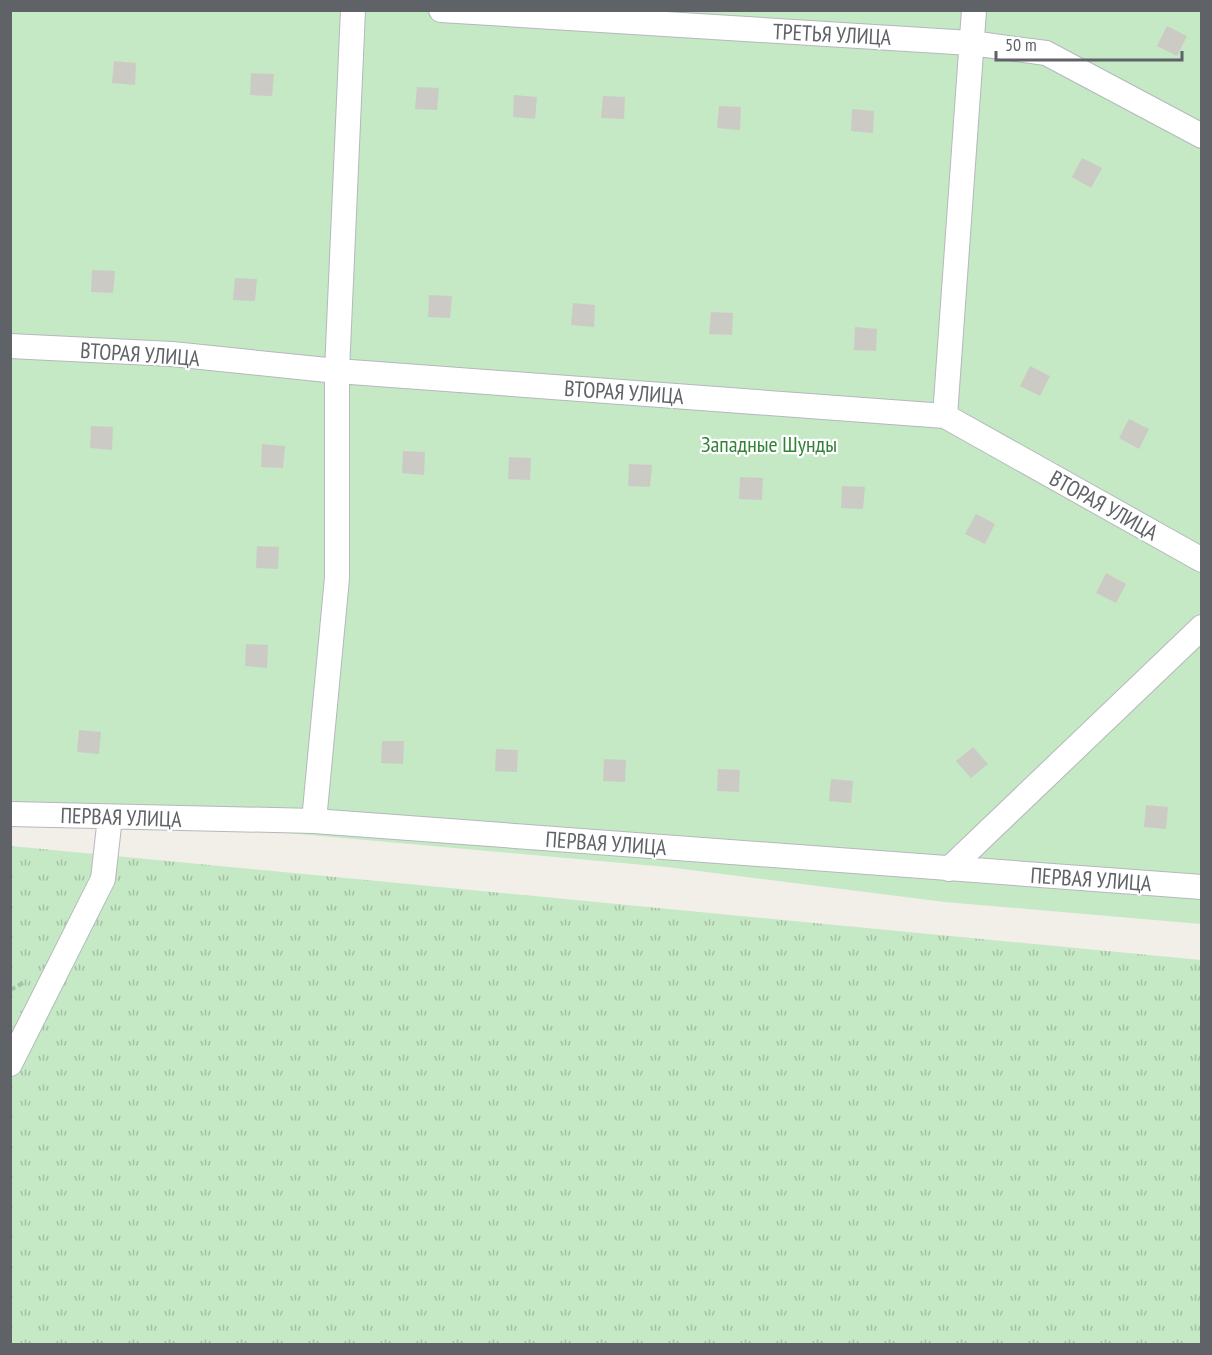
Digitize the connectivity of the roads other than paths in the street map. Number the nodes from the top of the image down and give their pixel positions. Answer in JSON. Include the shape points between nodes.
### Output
{"nodes":[{"id":1,"x":353,"y":10,"type":"edge"},
{"id":2,"x":441,"y":10,"type":"edge"},
{"id":3,"x":974,"y":10,"type":"edge"},
{"id":4,"x":971,"y":43,"type":"junction"},
{"id":5,"x":1202,"y":136,"type":"edge"},
{"id":6,"x":10,"y":346,"type":"edge"},
{"id":7,"x":337,"y":371,"type":"junction"},
{"id":8,"x":945,"y":416,"type":"junction"},
{"id":9,"x":1202,"y":560,"type":"edge"},
{"id":10,"x":1202,"y":627,"type":"edge"},
{"id":11,"x":10,"y":814,"type":"edge"},
{"id":12,"x":110,"y":817,"type":"junction"},
{"id":13,"x":314,"y":821,"type":"junction"},
{"id":14,"x":949,"y":869,"type":"junction"},
{"id":15,"x":1202,"y":887,"type":"edge"},
{"id":16,"x":10,"y":1064,"type":"edge"}],
"edges":[{"from":1,"to":7,"type":"street"},
{"from":2,"to":4,"type":"street","name":"ТРЕТЬЯ УЛИЦА"},
{"from":3,"to":4,"type":"street"},
{"from":4,"to":5,"type":"street","name":"ТРЕТЬЯ УЛИЦА","via":[[1046,52]]},
{"from":4,"to":8,"type":"street"},
{"from":6,"to":7,"type":"street","name":"ВТОРАЯ УЛИЦА","via":[[172,354]]},
{"from":7,"to":8,"type":"street","name":"ВТОРАЯ УЛИЦА"},
{"from":7,"to":13,"type":"street","via":[[337,578]]},
{"from":8,"to":9,"type":"street","name":"ВТОРАЯ УЛИЦА"},
{"from":10,"to":14,"type":"street"},
{"from":11,"to":12,"type":"street","name":"ПЕРВАЯ УЛИЦА"},
{"from":12,"to":13,"type":"street","name":"ПЕРВАЯ УЛИЦА"},
{"from":12,"to":16,"type":"street","via":[[103,879]]},
{"from":13,"to":14,"type":"street","name":"ПЕРВАЯ УЛИЦА"},
{"from":14,"to":15,"type":"street","name":"ПЕРВАЯ УЛИЦА"}]}
